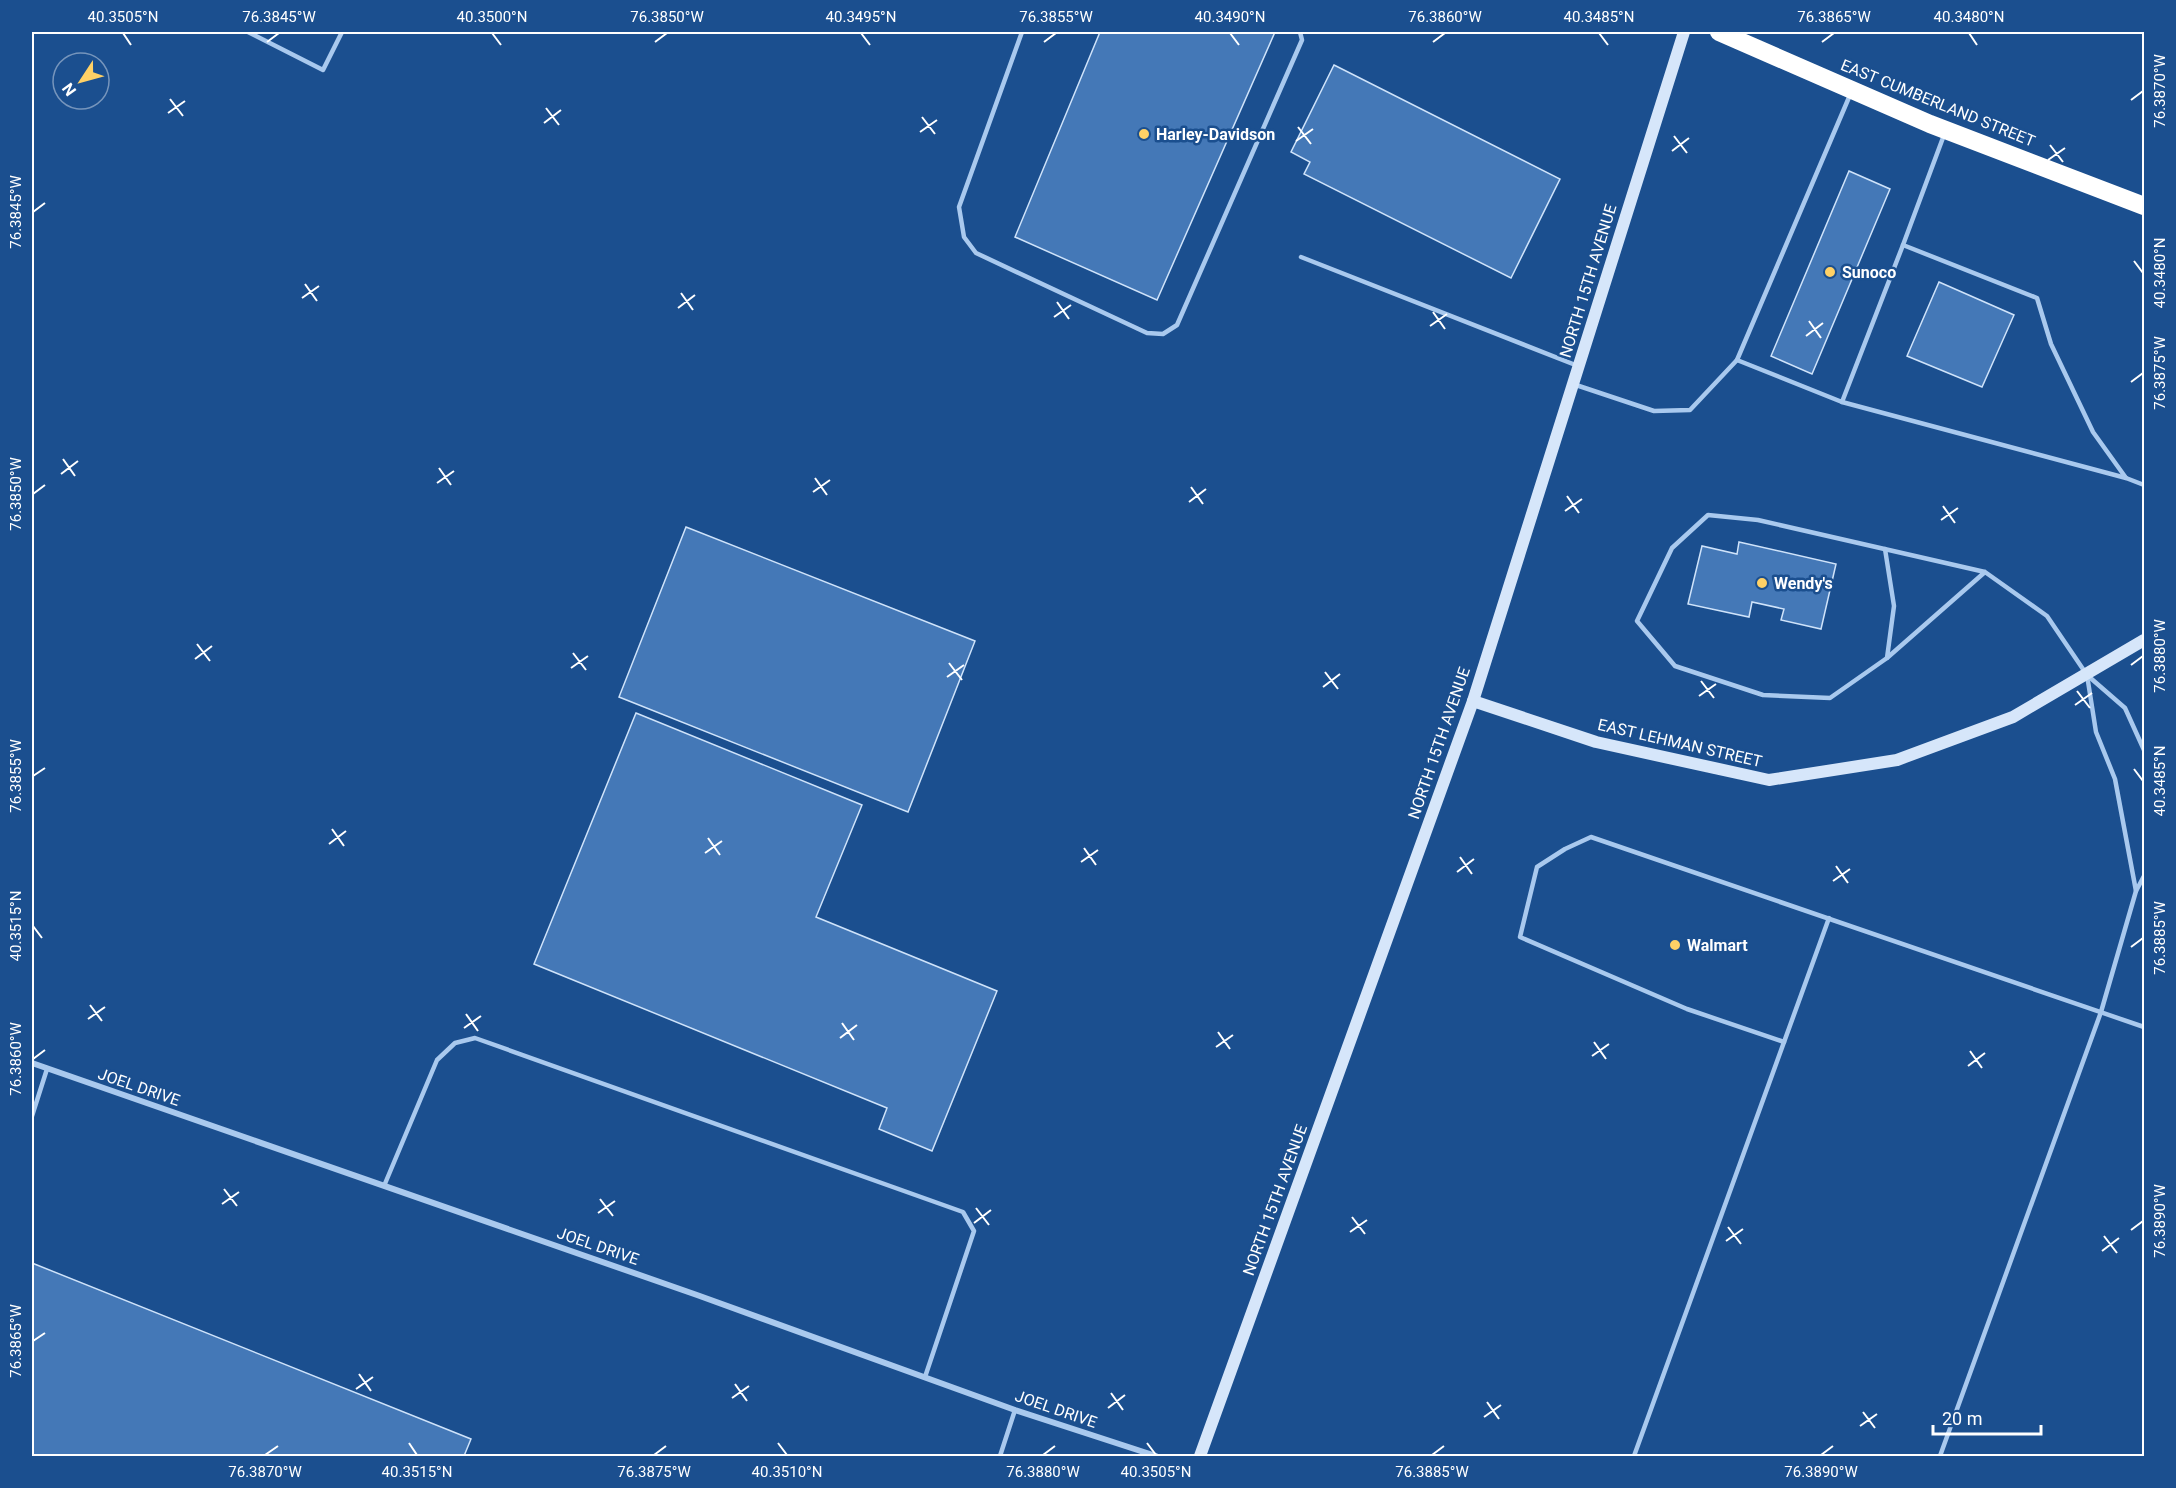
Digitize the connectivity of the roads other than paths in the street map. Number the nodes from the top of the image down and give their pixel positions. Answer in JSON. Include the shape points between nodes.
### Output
{"nodes":[{"id":1,"x":248,"y":32,"type":"edge"},
{"id":2,"x":342,"y":32,"type":"edge"},
{"id":3,"x":1022,"y":32,"type":"edge"},
{"id":4,"x":1300,"y":32,"type":"edge"},
{"id":5,"x":1684,"y":32,"type":"edge"},
{"id":6,"x":1719,"y":32,"type":"edge"},
{"id":7,"x":1853,"y":90,"type":"junction"},
{"id":8,"x":1946,"y":130,"type":"junction"},
{"id":9,"x":2145,"y":206,"type":"edge"},
{"id":10,"x":1903,"y":246,"type":"junction"},
{"id":11,"x":1302,"y":257,"type":"dead end"},
{"id":12,"x":1737,"y":360,"type":"junction"},
{"id":13,"x":1578,"y":366,"type":"junction"},
{"id":14,"x":1573,"y":384,"type":"junction"},
{"id":15,"x":1842,"y":402,"type":"junction"},
{"id":16,"x":2126,"y":478,"type":"junction"},
{"id":17,"x":2145,"y":485,"type":"edge"},
{"id":18,"x":1885,"y":549,"type":"junction"},
{"id":19,"x":1985,"y":572,"type":"junction"},
{"id":20,"x":2145,"y":640,"type":"edge"},
{"id":21,"x":1887,"y":658,"type":"junction"},
{"id":22,"x":2087,"y":675,"type":"junction"},
{"id":23,"x":1473,"y":701,"type":"junction"},
{"id":24,"x":2145,"y":750,"type":"edge"},
{"id":25,"x":2145,"y":876,"type":"edge"},
{"id":26,"x":2136,"y":891,"type":"junction"},
{"id":27,"x":1829,"y":918,"type":"junction"},
{"id":28,"x":2101,"y":1012,"type":"junction"},
{"id":29,"x":2145,"y":1027,"type":"edge"},
{"id":30,"x":1784,"y":1042,"type":"junction"},
{"id":31,"x":32,"y":1064,"type":"edge"},
{"id":32,"x":47,"y":1069,"type":"junction"},
{"id":33,"x":32,"y":1116,"type":"edge"},
{"id":34,"x":384,"y":1186,"type":"junction"},
{"id":35,"x":925,"y":1377,"type":"junction"},
{"id":36,"x":1015,"y":1410,"type":"junction"},
{"id":37,"x":1000,"y":1456,"type":"edge"},
{"id":38,"x":1156,"y":1456,"type":"edge"},
{"id":39,"x":1200,"y":1456,"type":"edge"},
{"id":40,"x":1634,"y":1456,"type":"edge"},
{"id":41,"x":1940,"y":1456,"type":"edge"}],
"edges":[{"from":1,"to":2,"type":"lane","via":[[323,70]]},
{"from":3,"to":4,"type":"lane","via":[[959,207],[964,237],[976,253],[1147,333],[1163,334],[1178,325],[1302,40]]},
{"from":5,"to":13,"type":"main road","name":"NORTH 15TH AVENUE"},
{"from":6,"to":7,"type":"highway","name":"EAST CUMBERLAND STREET"},
{"from":7,"to":8,"type":"highway","name":"EAST CUMBERLAND STREET"},
{"from":7,"to":12,"type":"lane"},
{"from":8,"to":9,"type":"highway","name":"EAST CUMBERLAND STREET"},
{"from":8,"to":10,"type":"lane"},
{"from":10,"to":15,"type":"lane"},
{"from":10,"to":16,"type":"lane","via":[[2037,298],[2051,344],[2093,432]]},
{"from":11,"to":13,"type":"lane"},
{"from":12,"to":14,"type":"lane","via":[[1690,411],[1654,411]]},
{"from":12,"to":15,"type":"lane"},
{"from":13,"to":14,"type":"main road","name":"NORTH 15TH AVENUE"},
{"from":14,"to":23,"type":"main road","name":"NORTH 15TH AVENUE"},
{"from":15,"to":16,"type":"lane"},
{"from":16,"to":17,"type":"lane"},
{"from":18,"to":19,"type":"lane"},
{"from":18,"to":21,"type":"lane","via":[[1894,606]]},
{"from":18,"to":21,"type":"lane","via":[[1758,520],[1708,515],[1672,548],[1637,621],[1675,666],[1763,695],[1830,698]]},
{"from":19,"to":21,"type":"lane"},
{"from":19,"to":22,"type":"lane","via":[[2048,616]]},
{"from":20,"to":22,"type":"main road","name":"EAST LEHMAN STREET"},
{"from":22,"to":23,"type":"main road","name":"EAST LEHMAN STREET","via":[[2013,717],[1897,760],[1769,780],[1596,742]]},
{"from":22,"to":24,"type":"lane","via":[[2125,708]]},
{"from":22,"to":26,"type":"lane","via":[[2096,732],[2115,779]]},
{"from":23,"to":39,"type":"main road","name":"NORTH 15TH AVENUE"},
{"from":25,"to":26,"type":"lane"},
{"from":26,"to":28,"type":"lane"},
{"from":27,"to":28,"type":"lane"},
{"from":27,"to":30,"type":"lane"},
{"from":27,"to":30,"type":"lane","via":[[1591,837],[1537,867],[1520,937],[1688,1009]]},
{"from":28,"to":29,"type":"lane"},
{"from":28,"to":41,"type":"lane"},
{"from":30,"to":40,"type":"lane"},
{"from":31,"to":32,"type":"street","name":"JOEL DRIVE"},
{"from":32,"to":33,"type":"lane"},
{"from":32,"to":34,"type":"street","name":"JOEL DRIVE"},
{"from":34,"to":35,"type":"street","name":"JOEL DRIVE"},
{"from":34,"to":35,"type":"lane","via":[[437,1060],[455,1043],[476,1038],[963,1212],[974,1231]]},
{"from":35,"to":36,"type":"street","name":"JOEL DRIVE"},
{"from":36,"to":37,"type":"lane"},
{"from":36,"to":38,"type":"street","name":"JOEL DRIVE"}]}
